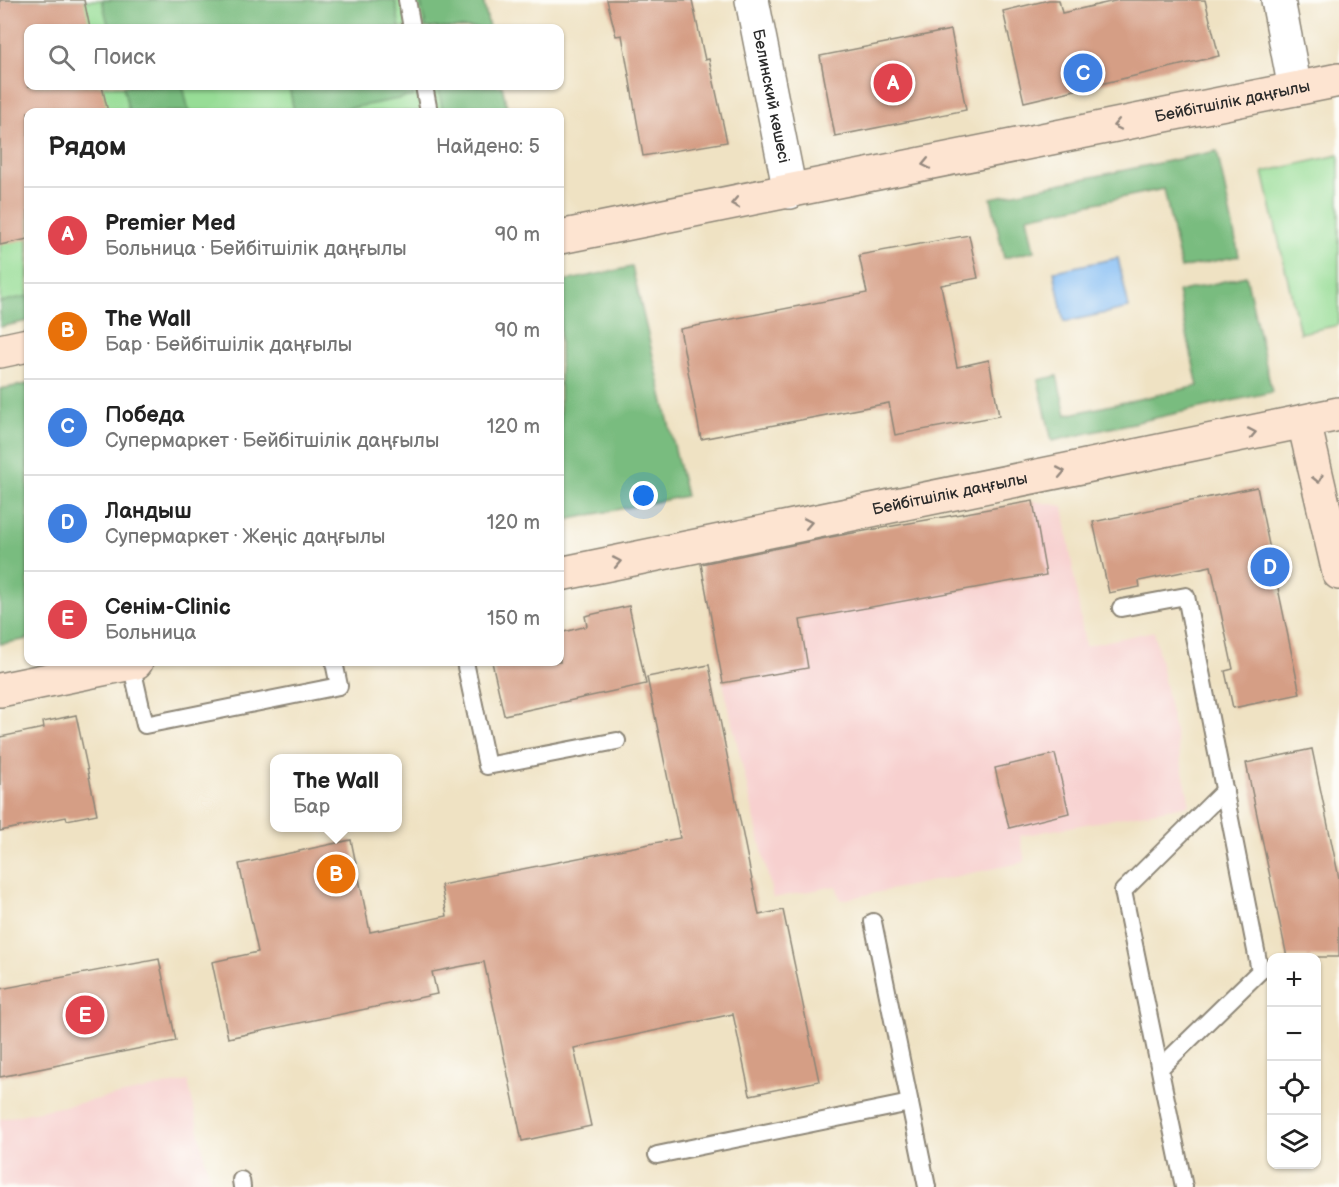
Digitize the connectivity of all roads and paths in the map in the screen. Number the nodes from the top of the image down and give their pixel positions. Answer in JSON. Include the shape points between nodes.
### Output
{"nodes":[{"id":1,"x":406,"y":0,"type":"edge"},
{"id":2,"x":752,"y":0,"type":"edge"},
{"id":3,"x":1278,"y":0,"type":"edge"},
{"id":4,"x":411,"y":24,"type":"edge"},
{"id":5,"x":1339,"y":80,"type":"edge"},
{"id":6,"x":1295,"y":89,"type":"junction"},
{"id":7,"x":425,"y":90,"type":"edge"},
{"id":8,"x":428,"y":108,"type":"edge"},
{"id":9,"x":790,"y":192,"type":"junction"},
{"id":10,"x":564,"y":236,"type":"edge"},
{"id":11,"x":24,"y":346,"type":"edge"},
{"id":12,"x":0,"y":351,"type":"edge"},
{"id":13,"x":1339,"y":414,"type":"edge"},
{"id":14,"x":1304,"y":422,"type":"junction"},
{"id":15,"x":1335,"y":532,"type":"edge"},
{"id":16,"x":564,"y":573,"type":"edge"},
{"id":17,"x":1339,"y":573,"type":"edge"},
{"id":18,"x":1121,"y":608,"type":"dead end"},
{"id":19,"x":114,"y":666,"type":"edge"},
{"id":20,"x":134,"y":666,"type":"edge"},
{"id":21,"x":335,"y":666,"type":"edge"},
{"id":22,"x":466,"y":666,"type":"edge"},
{"id":23,"x":0,"y":690,"type":"edge"},
{"id":24,"x":617,"y":741,"type":"dead end"},
{"id":25,"x":1225,"y":790,"type":"junction"},
{"id":26,"x":873,"y":922,"type":"dead end"},
{"id":27,"x":1160,"y":1068,"type":"junction"},
{"id":28,"x":910,"y":1103,"type":"junction"},
{"id":29,"x":657,"y":1155,"type":"dead end"},
{"id":30,"x":927,"y":1187,"type":"edge"},
{"id":31,"x":1184,"y":1187,"type":"edge"}],
"edges":[{"from":1,"to":4,"type":"lane"},
{"from":2,"to":9,"type":"street","name":"Белинский көшесі"},
{"from":3,"to":6,"type":"street"},
{"from":5,"to":6,"type":"main road","name":"Бейбітшілік даңғылы"},
{"from":6,"to":9,"type":"main road","name":"Бейбітшілік даңғылы","one_way":true},
{"from":7,"to":8,"type":"lane"},
{"from":9,"to":10,"type":"main road","name":"Бейбітшілік даңғылы","one_way":true},
{"from":11,"to":12,"type":"main road"},
{"from":13,"to":14,"type":"main road","name":"Бейбітшілік даңғылы"},
{"from":14,"to":15,"type":"main road","one_way":true},
{"from":16,"to":14,"type":"main road","name":"Бейбітшілік даңғылы","one_way":true},
{"from":15,"to":17,"type":"main road"},
{"from":18,"to":25,"type":"lane","via":[[1186,596]]},
{"from":19,"to":23,"type":"main road"},
{"from":20,"to":21,"type":"lane","via":[[145,725],[339,686]]},
{"from":22,"to":24,"type":"lane","via":[[487,766]]},
{"from":25,"to":27,"type":"lane","via":[[1124,891]]},
{"from":25,"to":27,"type":"lane","via":[[1260,971]]},
{"from":26,"to":28,"type":"lane"},
{"from":27,"to":31,"type":"lane"},
{"from":28,"to":29,"type":"lane"},
{"from":28,"to":30,"type":"lane"}]}
